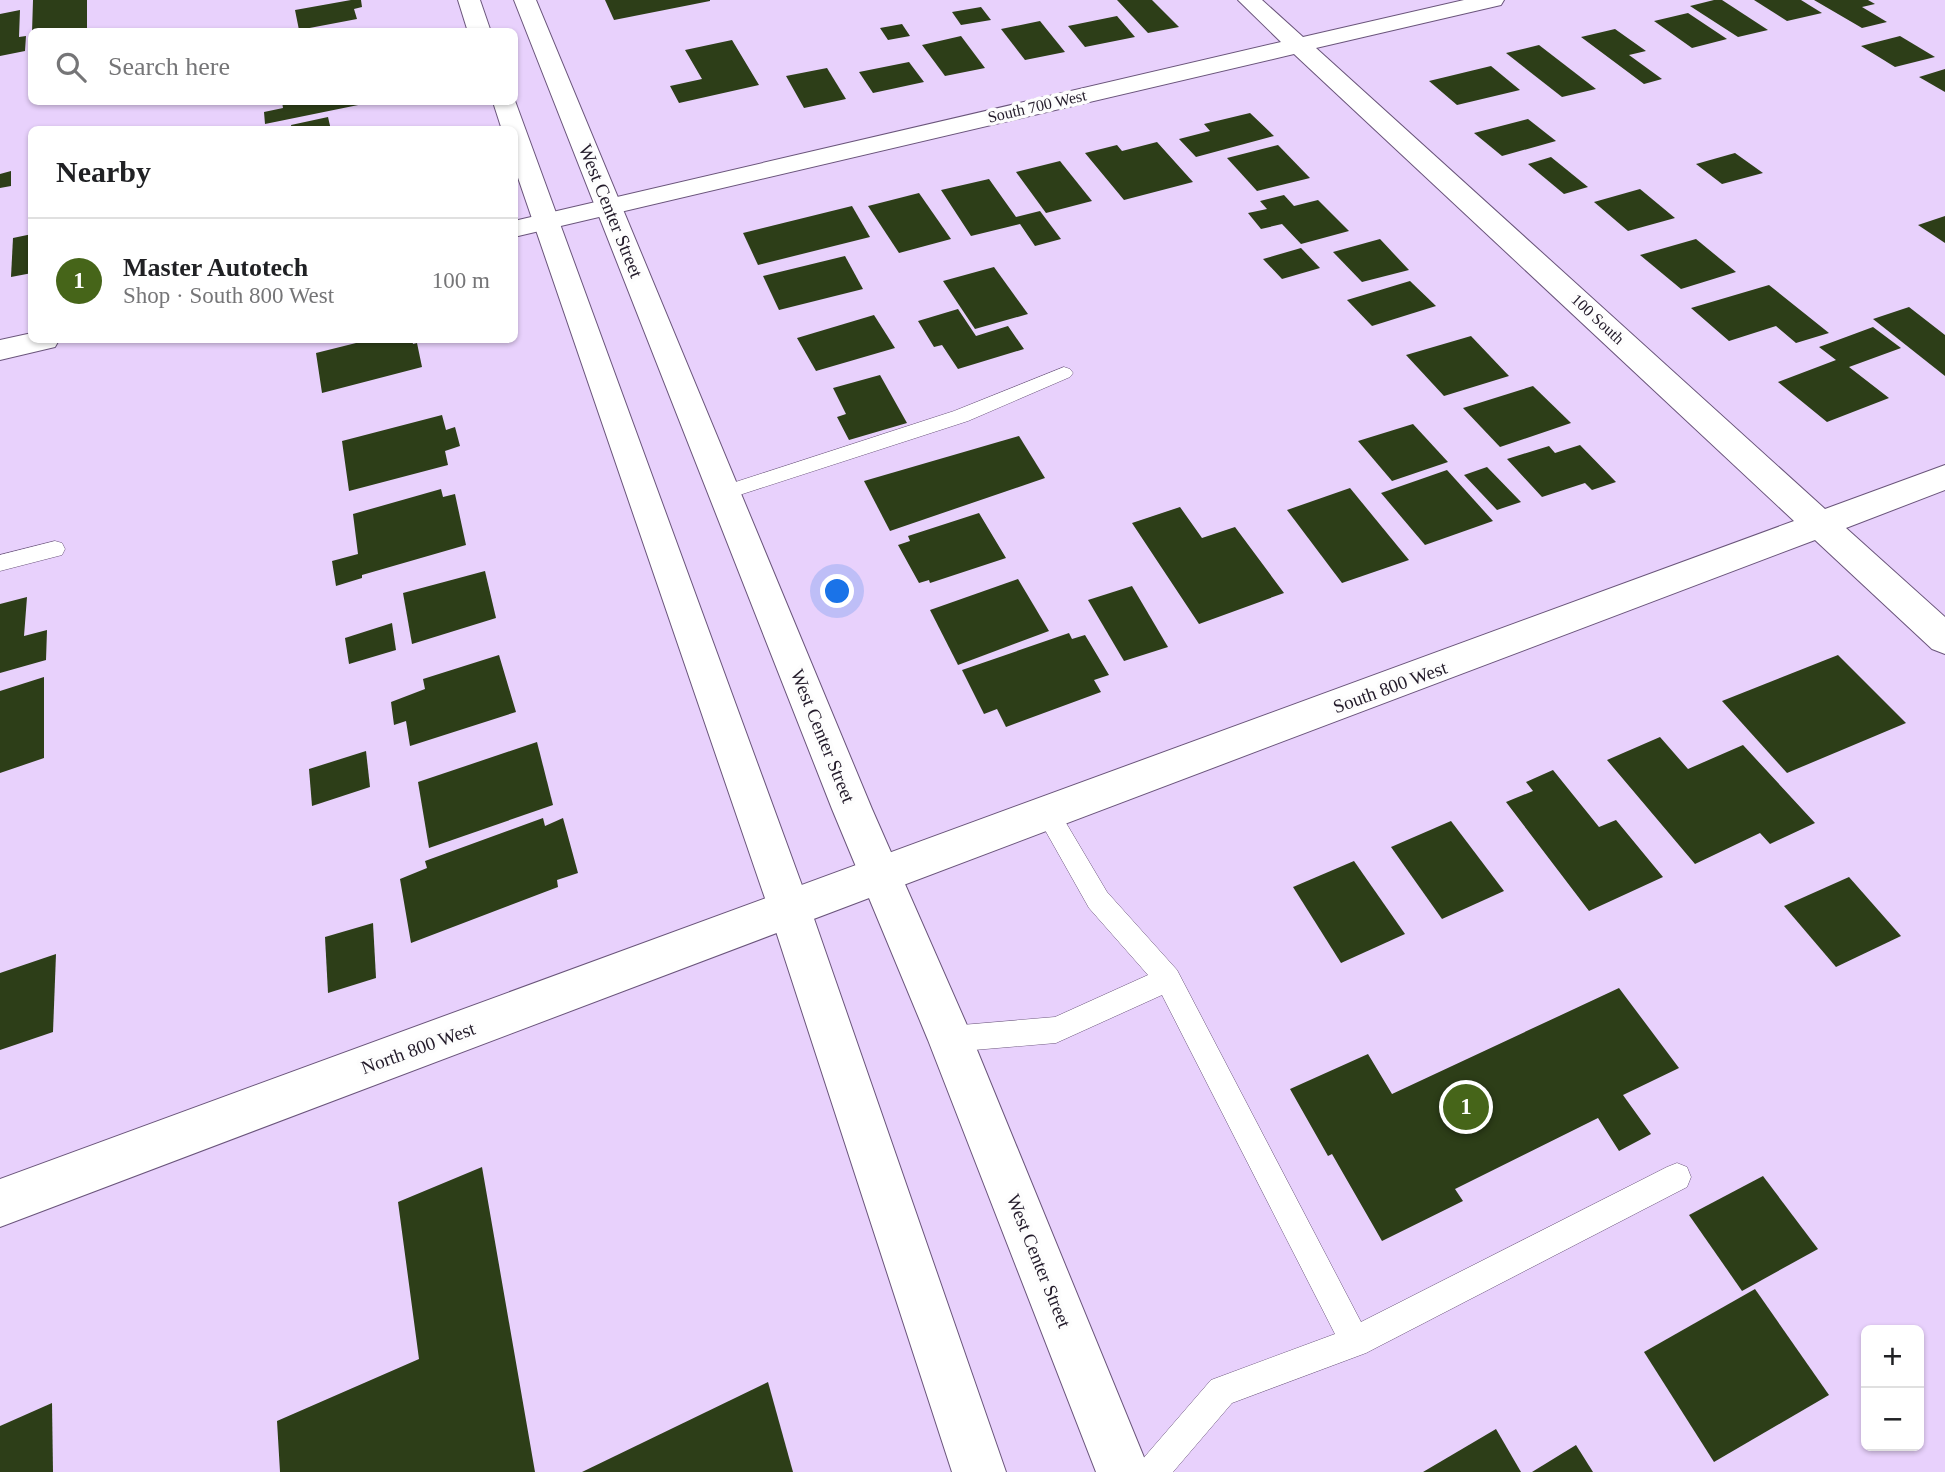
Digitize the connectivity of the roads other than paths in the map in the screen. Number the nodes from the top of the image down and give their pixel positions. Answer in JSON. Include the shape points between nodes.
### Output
{"nodes":[{"id":1,"x":469,"y":0,"type":"edge"},
{"id":2,"x":524,"y":0,"type":"edge"},
{"id":3,"x":1249,"y":0,"type":"edge"},
{"id":4,"x":1493,"y":0,"type":"edge"},
{"id":5,"x":479,"y":28,"type":"edge"},
{"id":6,"x":1300,"y":45,"type":"junction"},
{"id":7,"x":507,"y":105,"type":"edge"},
{"id":8,"x":517,"y":126,"type":"edge"},
{"id":9,"x":518,"y":128,"type":"edge"},
{"id":10,"x":563,"y":217,"type":"edge"},
{"id":11,"x":31,"y":343,"type":"edge"},
{"id":12,"x":0,"y":350,"type":"edge"},
{"id":13,"x":1064,"y":373,"type":"dead end"},
{"id":14,"x":1945,"y":477,"type":"edge"},
{"id":15,"x":724,"y":493,"type":"junction"},
{"id":16,"x":1821,"y":525,"type":"junction"},
{"id":17,"x":55,"y":549,"type":"dead end"},
{"id":18,"x":0,"y":564,"type":"edge"},
{"id":19,"x":1945,"y":639,"type":"edge"},
{"id":20,"x":1048,"y":814,"type":"junction"},
{"id":21,"x":881,"y":878,"type":"junction"},
{"id":22,"x":835,"y":895,"type":"joint"},
{"id":23,"x":790,"y":910,"type":"junction"},
{"id":24,"x":1168,"y":979,"type":"junction"},
{"id":25,"x":950,"y":1039,"type":"junction"},
{"id":26,"x":1677,"y":1177,"type":"dead end"},
{"id":27,"x":0,"y":1203,"type":"edge"},
{"id":28,"x":1356,"y":1342,"type":"junction"},
{"id":29,"x":979,"y":1472,"type":"edge"},
{"id":30,"x":1123,"y":1472,"type":"edge"},
{"id":31,"x":1152,"y":1472,"type":"edge"}],
"edges":[{"from":1,"to":5,"type":"street"},
{"from":2,"to":10,"type":"street","name":"West Center Street"},
{"from":3,"to":6,"type":"street","name":"100 South"},
{"from":4,"to":6,"type":"street","name":"South 700 West"},
{"from":6,"to":10,"type":"street","name":"South 700 West"},
{"from":6,"to":16,"type":"street","name":"100 South"},
{"from":7,"to":8,"type":"street","name":"West Center Street"},
{"from":9,"to":10,"type":"street","name":"West Center Street"},
{"from":10,"to":15,"type":"street","name":"West Center Street"},
{"from":10,"to":23,"type":"street","name":"West Center Street"},
{"from":11,"to":12,"type":"street"},
{"from":13,"to":15,"type":"lane","via":[[961,416]]},
{"from":14,"to":16,"type":"street","name":"South 800 West"},
{"from":15,"to":21,"type":"street","name":"West Center Street"},
{"from":16,"to":19,"type":"street","name":"100 South"},
{"from":16,"to":20,"type":"street","name":"South 800 West"},
{"from":17,"to":18,"type":"lane"},
{"from":20,"to":21,"type":"street","name":"South 800 West"},
{"from":20,"to":24,"type":"lane","via":[[1098,900]]},
{"from":21,"to":22,"type":"street","name":"South 800 West"},
{"from":21,"to":25,"type":"street","name":"West Center Street"},
{"from":22,"to":23,"type":"street","name":"North 800 West"},
{"from":23,"to":27,"type":"street","name":"North 800 West"},
{"from":23,"to":29,"type":"street","name":"West Center Street"},
{"from":24,"to":25,"type":"lane","via":[[1056,1030]]},
{"from":24,"to":28,"type":"lane"},
{"from":25,"to":30,"type":"street","name":"West Center Street"},
{"from":26,"to":28,"type":"lane"},
{"from":28,"to":31,"type":"lane","via":[[1222,1391]]}]}
